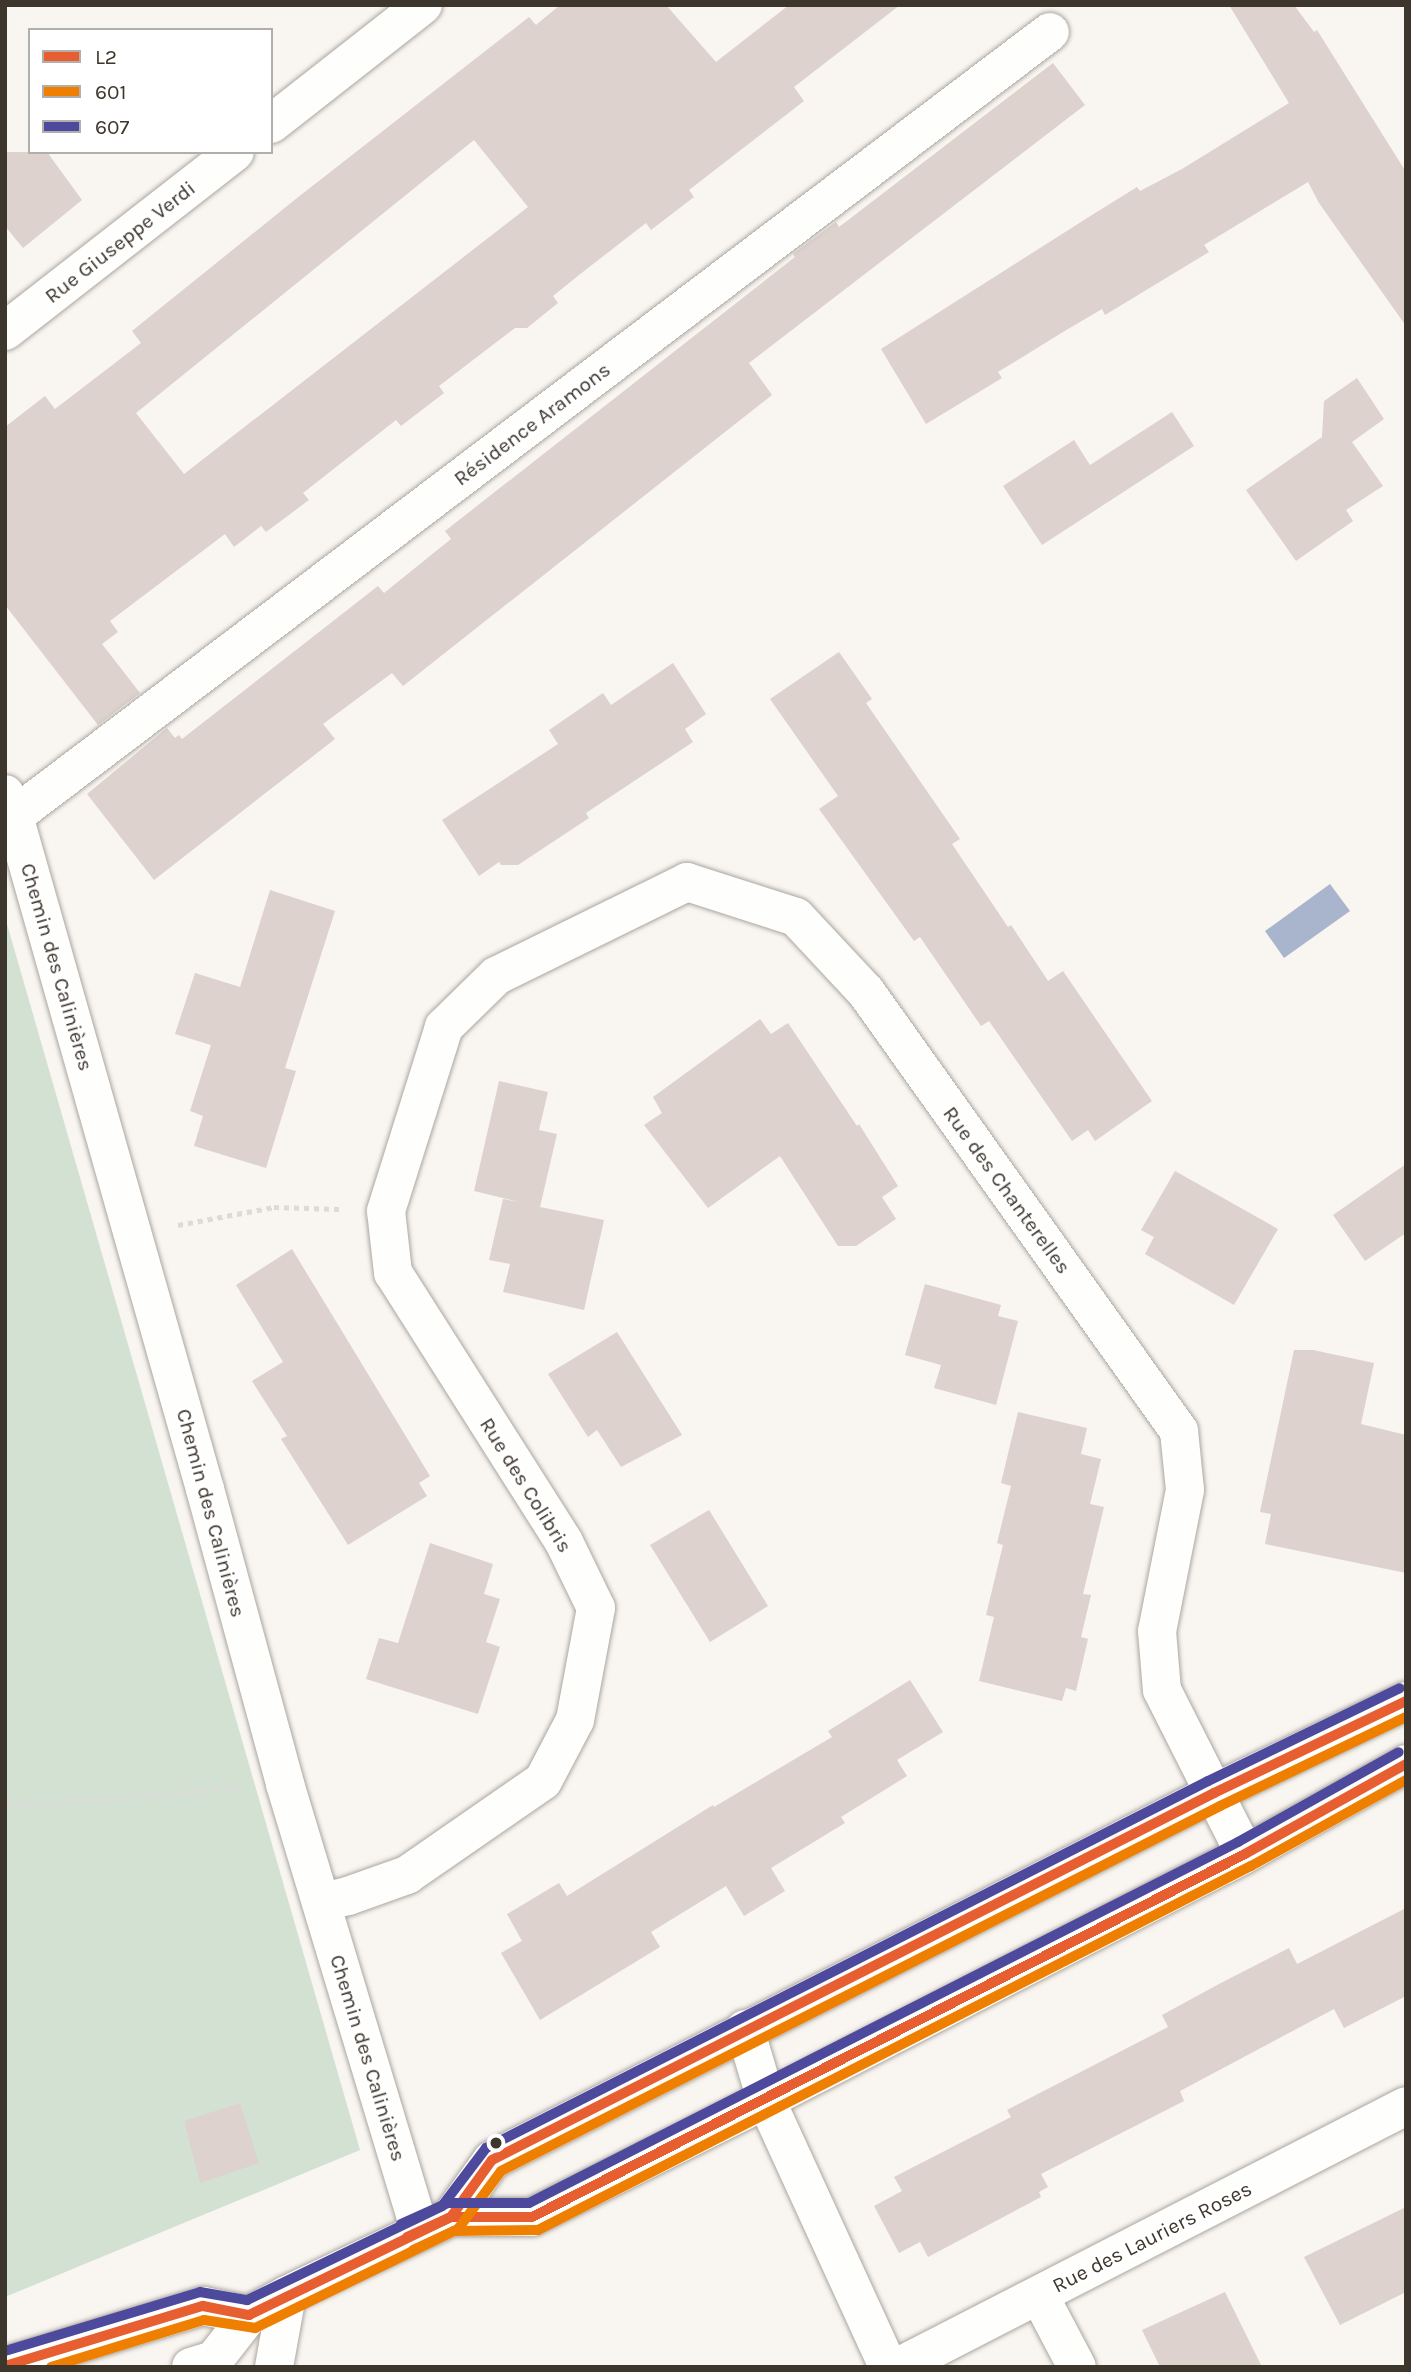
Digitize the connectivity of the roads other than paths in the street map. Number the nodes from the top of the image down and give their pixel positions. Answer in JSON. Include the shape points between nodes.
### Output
{"nodes":[{"id":1,"x":424,"y":5,"type":"edge"},
{"id":2,"x":1050,"y":32,"type":"dead end"},
{"id":3,"x":273,"y":122,"type":"edge"},
{"id":4,"x":232,"y":154,"type":"edge"},
{"id":5,"x":5,"y":331,"type":"edge"},
{"id":6,"x":10,"y":805,"type":"edge"},
{"id":7,"x":496,"y":976,"type":"joint"},
{"id":8,"x":1406,"y":1701,"type":"edge"},
{"id":9,"x":1406,"y":1764,"type":"edge"},
{"id":10,"x":1213,"y":1793,"type":"junction"},
{"id":11,"x":1245,"y":1854,"type":"junction"},
{"id":12,"x":322,"y":1902,"type":"junction"},
{"id":13,"x":745,"y":2029,"type":"junction"},
{"id":14,"x":766,"y":2100,"type":"junction"},
{"id":15,"x":1406,"y":2106,"type":"edge"},
{"id":16,"x":435,"y":2224,"type":"junction"},
{"id":17,"x":287,"y":2295,"type":"junction"},
{"id":18,"x":1039,"y":2295,"type":"junction"},
{"id":19,"x":249,"y":2315,"type":"junction"},
{"id":20,"x":5,"y":2366,"type":"edge"},
{"id":21,"x":191,"y":2367,"type":"edge"},
{"id":22,"x":274,"y":2367,"type":"edge"},
{"id":23,"x":888,"y":2367,"type":"edge"},
{"id":24,"x":898,"y":2367,"type":"edge"},
{"id":25,"x":1077,"y":2367,"type":"edge"}],
"edges":[{"from":1,"to":3,"type":"street"},
{"from":2,"to":6,"type":"street","name":"Résidence Aramons"},
{"from":4,"to":5,"type":"street","name":"Rue Giuseppe Verdi"},
{"from":6,"to":12,"type":"street","name":"Chemin des Calinières"},
{"from":7,"to":10,"type":"street","name":"Rue des Chanterelles","via":[[687,882],[796,917],[866,992],[1180,1431],[1185,1490],[1157,1631],[1162,1689]]},
{"from":7,"to":12,"type":"street","name":"Rue des Colibris","via":[[444,1027],[386,1211],[393,1273],[564,1542],[596,1608],[575,1720],[543,1781],[407,1875]]},
{"from":8,"to":10,"type":"street"},
{"from":9,"to":11,"type":"street"},
{"from":10,"to":11,"type":"street","name":"Rue des Chanterelles"},
{"from":10,"to":13,"type":"street"},
{"from":11,"to":14,"type":"street"},
{"from":12,"to":16,"type":"street","name":"Chemin des Calinières"},
{"from":13,"to":14,"type":"street"},
{"from":13,"to":16,"type":"street","via":[[492,2160]]},
{"from":14,"to":16,"type":"street","via":[[532,2217]]},
{"from":14,"to":23,"type":"street"},
{"from":15,"to":18,"type":"street","name":"Rue des Lauriers Roses"},
{"from":16,"to":17,"type":"street"},
{"from":17,"to":19,"type":"street"},
{"from":17,"to":22,"type":"street"},
{"from":18,"to":24,"type":"street","name":"Rue des Lauriers Roses"},
{"from":18,"to":25,"type":"street"},
{"from":19,"to":20,"type":"street","via":[[203,2306]]},
{"from":19,"to":21,"type":"street","via":[[214,2360]]}]}
